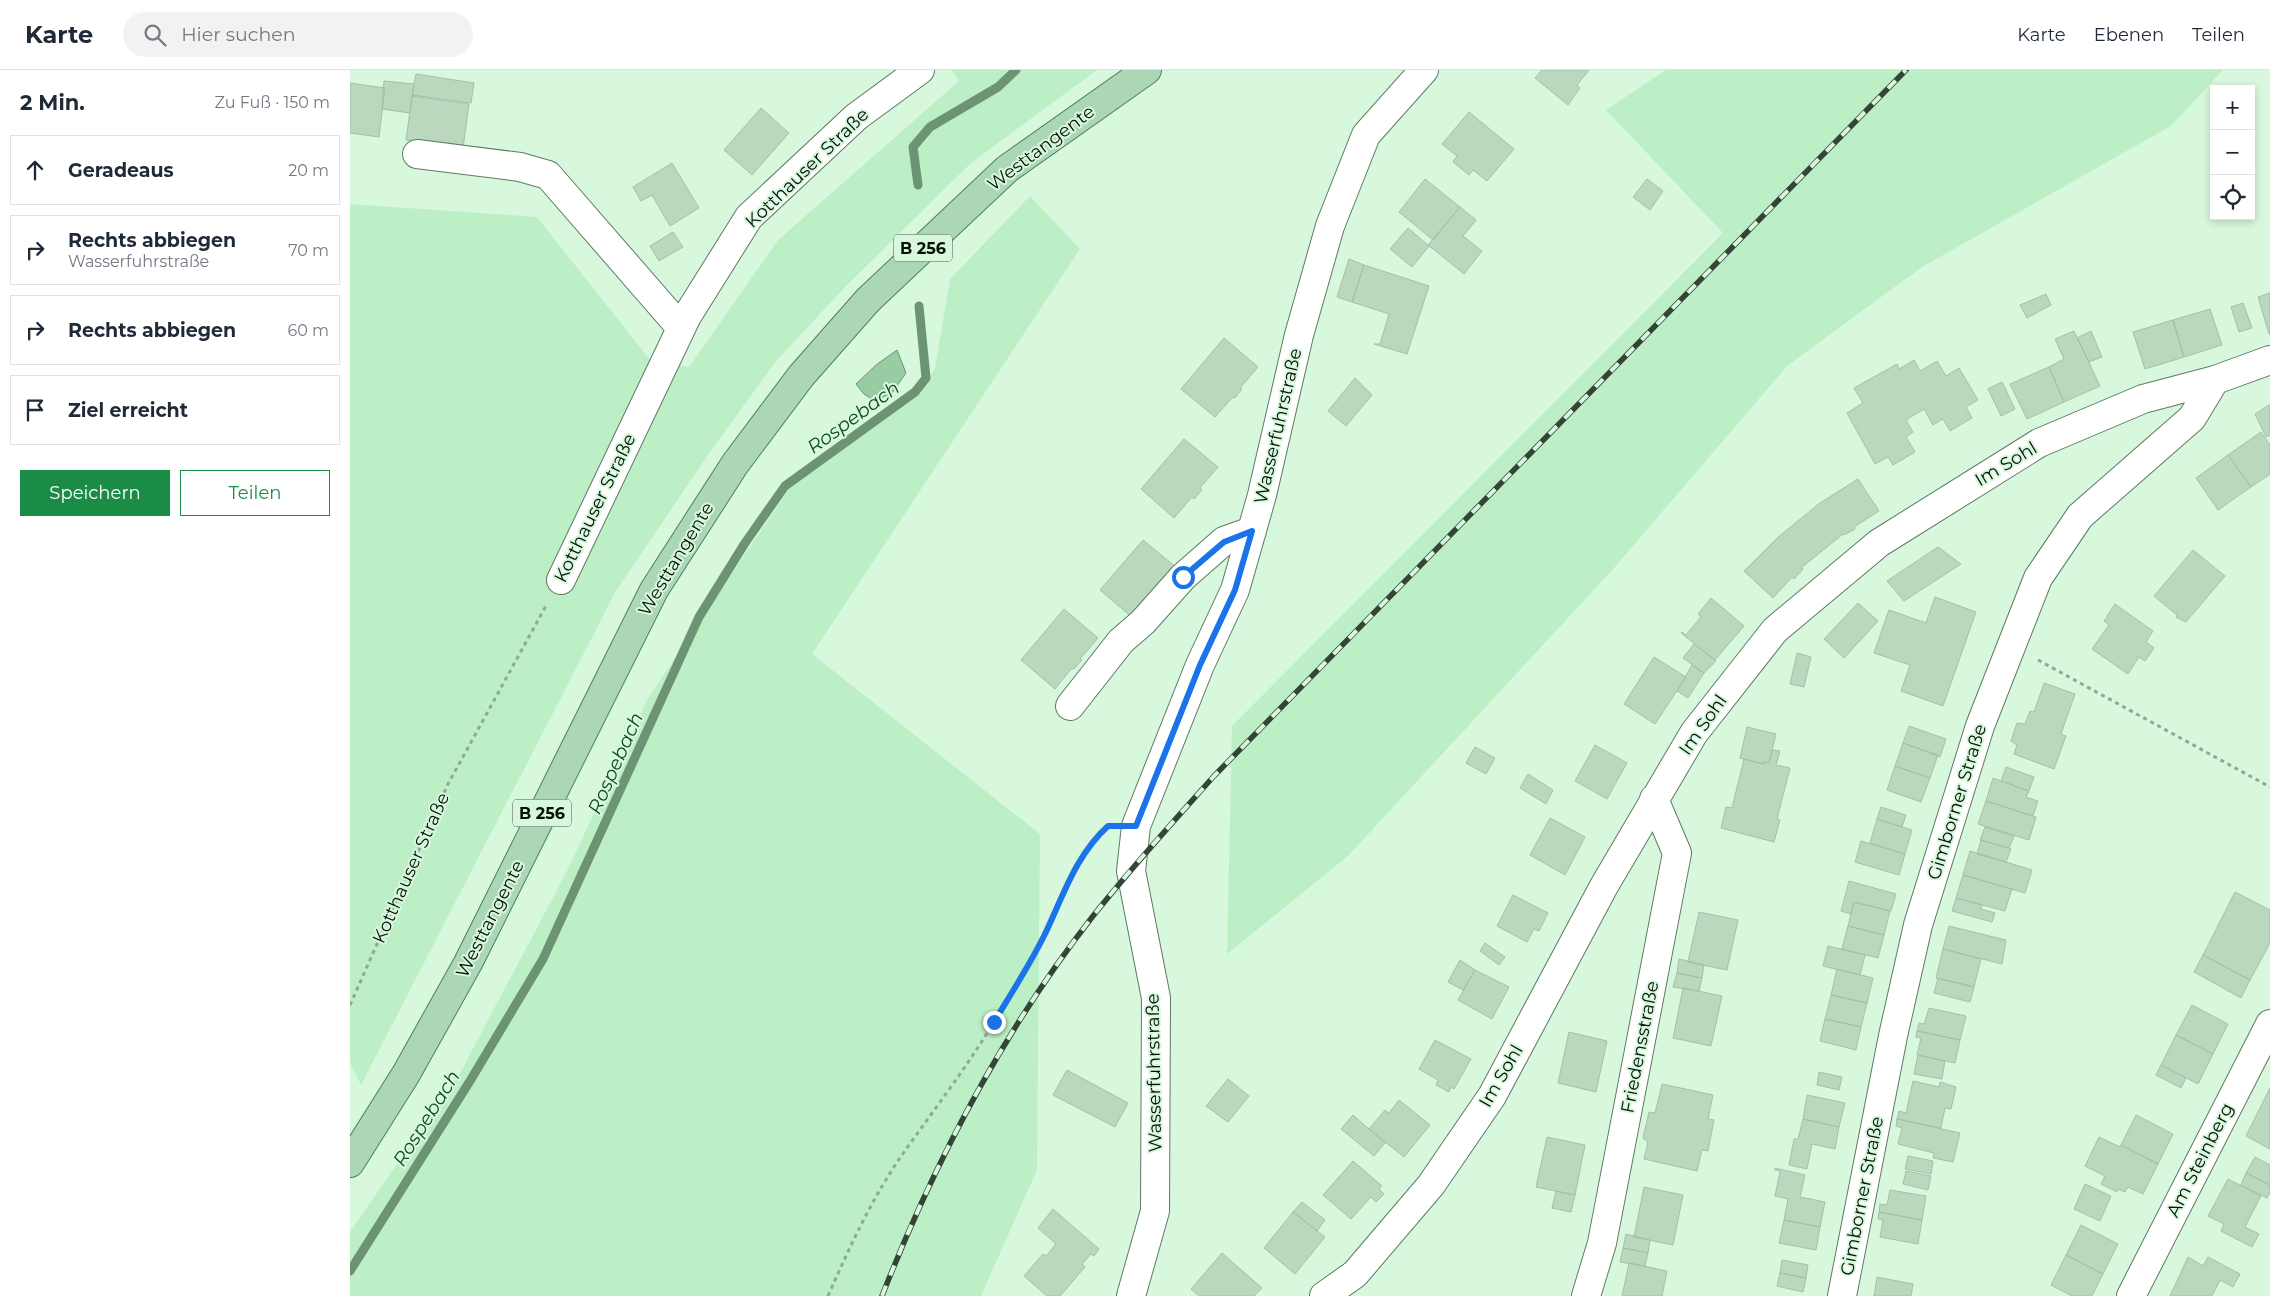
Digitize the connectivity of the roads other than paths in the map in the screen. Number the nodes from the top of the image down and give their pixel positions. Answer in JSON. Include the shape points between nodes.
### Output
{"nodes":[{"id":1,"x":920,"y":70,"type":"edge"},
{"id":2,"x":1147,"y":70,"type":"edge"},
{"id":3,"x":1424,"y":70,"type":"edge"},
{"id":4,"x":418,"y":154,"type":"dead end"},
{"id":5,"x":681,"y":328,"type":"junction"},
{"id":6,"x":2270,"y":360,"type":"edge"},
{"id":7,"x":2215,"y":380,"type":"junction"},
{"id":8,"x":1252,"y":531,"type":"junction"},
{"id":9,"x":561,"y":580,"type":"road end"},
{"id":10,"x":1070,"y":706,"type":"dead end"},
{"id":11,"x":1654,"y":799,"type":"junction"},
{"id":12,"x":2270,"y":1024,"type":"edge"},
{"id":13,"x":350,"y":1163,"type":"edge"},
{"id":14,"x":1131,"y":1296,"type":"edge"},
{"id":15,"x":1324,"y":1296,"type":"edge"},
{"id":16,"x":1586,"y":1296,"type":"edge"},
{"id":17,"x":1842,"y":1296,"type":"edge"},
{"id":18,"x":2131,"y":1296,"type":"edge"}],
"edges":[{"from":1,"to":5,"type":"street","name":"Kotthauser Straße","via":[[856,117],[749,217]]},
{"from":2,"to":13,"type":"main road","name":"Westtangente","number":"B 256","via":[[1007,169],[868,300],[801,376],[735,464],[654,590],[468,963],[406,1074]]},
{"from":3,"to":8,"type":"street","name":"Wasserfuhrstraße","via":[[1366,135],[1330,226],[1299,335]]},
{"from":4,"to":5,"type":"street","via":[[520,167],[548,175]]},
{"from":5,"to":9,"type":"street","name":"Kotthauser Straße"},
{"from":6,"to":7,"type":"street","name":"Im Sohl"},
{"from":7,"to":11,"type":"street","name":"Im Sohl","via":[[2143,399],[2039,443],[1879,543],[1775,630],[1694,733]]},
{"from":7,"to":17,"type":"street","name":"Gimborner Straße","via":[[2192,418],[2080,516],[2038,578],[1980,726],[1918,925]]},
{"from":8,"to":10,"type":"street","via":[[1224,542],[1183,577],[1143,622],[1121,641]]},
{"from":8,"to":14,"type":"street","name":"Wasserfuhrstraße","via":[[1235,590],[1200,665],[1136,826],[1131,870],[1156,998],[1155,1211]]},
{"from":11,"to":15,"type":"street","name":"Im Sohl","via":[[1492,1096],[1431,1185],[1355,1274]]},
{"from":11,"to":16,"type":"street","name":"Friedensstraße","via":[[1677,853],[1602,1243]]},
{"from":12,"to":18,"type":"street","name":"Am Steinberg"}]}
